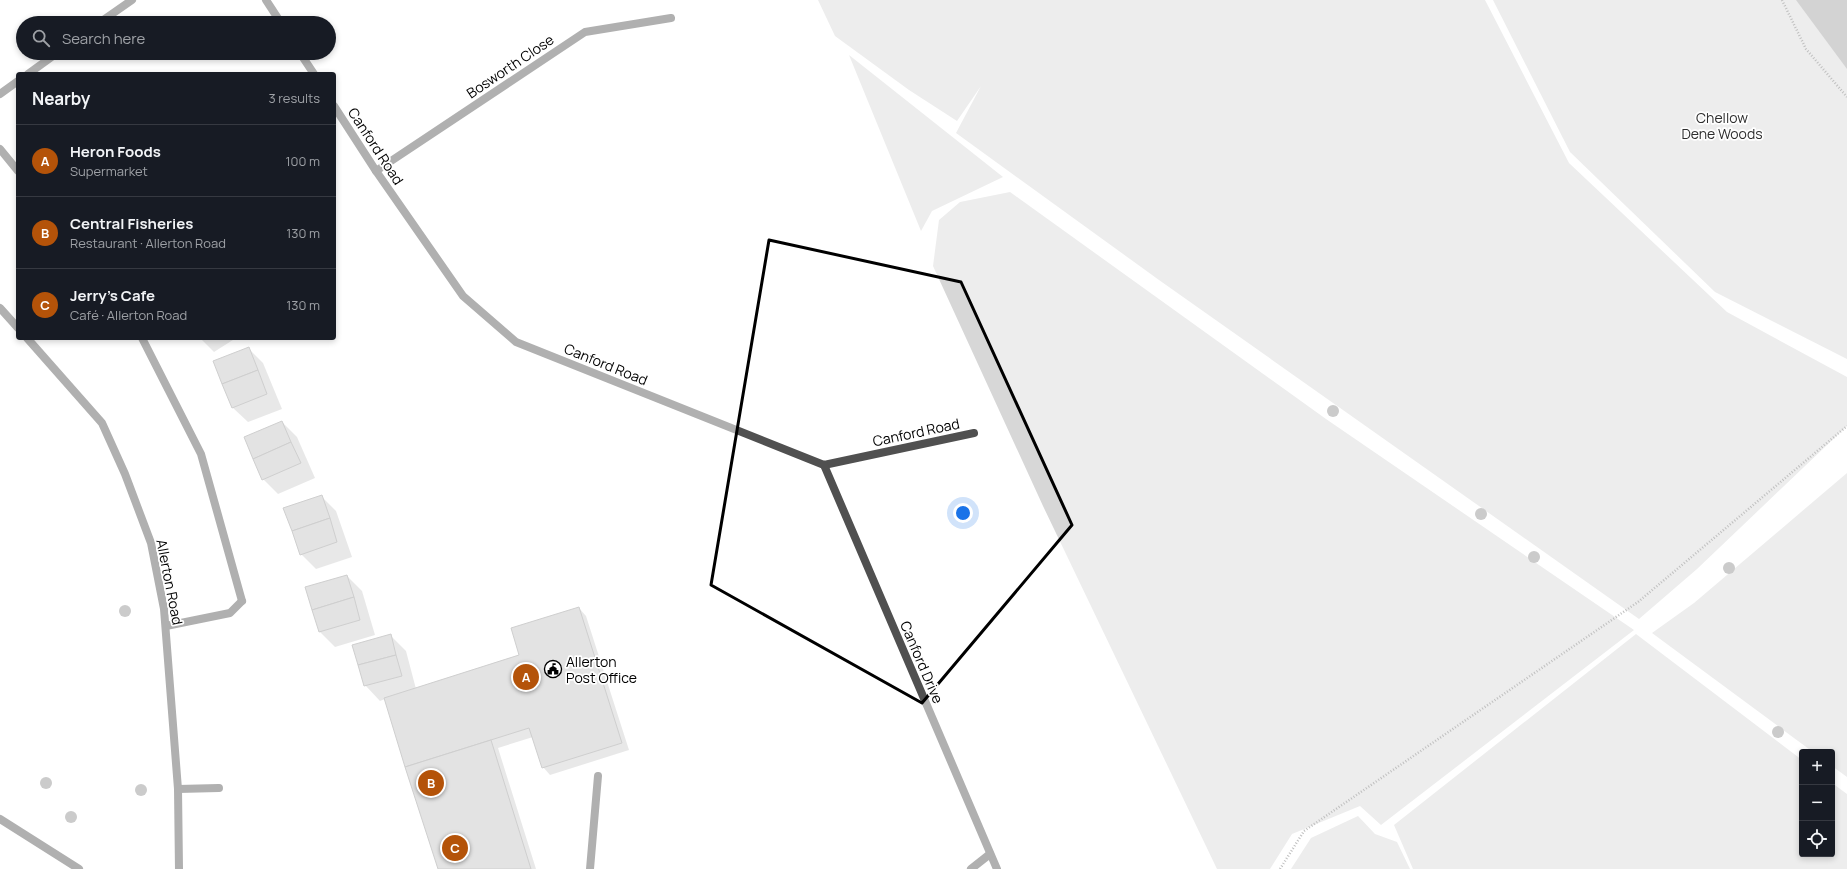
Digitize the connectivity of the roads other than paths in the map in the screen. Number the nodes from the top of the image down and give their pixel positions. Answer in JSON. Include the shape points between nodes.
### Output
{"nodes":[{"id":1,"x":132,"y":0,"type":"edge"},
{"id":2,"x":266,"y":0,"type":"edge"},
{"id":3,"x":109,"y":16,"type":"edge"},
{"id":4,"x":276,"y":16,"type":"edge"},
{"id":5,"x":671,"y":18,"type":"dead end"},
{"id":6,"x":47,"y":60,"type":"edge"},
{"id":7,"x":305,"y":60,"type":"edge"},
{"id":8,"x":31,"y":72,"type":"edge"},
{"id":9,"x":313,"y":72,"type":"edge"},
{"id":10,"x":16,"y":82,"type":"edge"},
{"id":11,"x":0,"y":94,"type":"edge"},
{"id":12,"x":336,"y":109,"type":"edge"},
{"id":13,"x":0,"y":149,"type":"edge"},
{"id":14,"x":16,"y":168,"type":"edge"},
{"id":15,"x":376,"y":171,"type":"junction"},
{"id":16,"x":0,"y":308,"type":"edge"},
{"id":17,"x":16,"y":326,"type":"edge"},
{"id":18,"x":29,"y":340,"type":"edge"},
{"id":19,"x":143,"y":340,"type":"edge"},
{"id":20,"x":974,"y":433,"type":"dead end"},
{"id":21,"x":824,"y":465,"type":"junction"},
{"id":22,"x":166,"y":626,"type":"junction"},
{"id":23,"x":598,"y":776,"type":"dead end"},
{"id":24,"x":219,"y":788,"type":"dead end"},
{"id":25,"x":178,"y":789,"type":"junction"},
{"id":26,"x":0,"y":819,"type":"edge"},
{"id":27,"x":990,"y":854,"type":"junction"},
{"id":28,"x":79,"y":869,"type":"edge"},
{"id":29,"x":179,"y":869,"type":"edge"},
{"id":30,"x":590,"y":869,"type":"edge"},
{"id":31,"x":971,"y":869,"type":"edge"},
{"id":32,"x":996,"y":869,"type":"edge"}],
"edges":[{"from":1,"to":3,"type":"street"},
{"from":2,"to":4,"type":"street"},
{"from":5,"to":15,"type":"street","name":"Bosworth Close","via":[[585,32]]},
{"from":6,"to":8,"type":"street"},
{"from":7,"to":9,"type":"street"},
{"from":10,"to":11,"type":"street"},
{"from":12,"to":15,"type":"street","name":"Canford Road"},
{"from":13,"to":14,"type":"street"},
{"from":15,"to":21,"type":"street","name":"Canford Road","via":[[463,296],[516,342]]},
{"from":16,"to":17,"type":"street"},
{"from":18,"to":22,"type":"street","name":"Allerton Road","via":[[102,423],[151,542]]},
{"from":19,"to":22,"type":"street","via":[[201,454],[242,601],[230,613]]},
{"from":20,"to":21,"type":"street","name":"Canford Road"},
{"from":21,"to":27,"type":"street","name":"Canford Drive"},
{"from":22,"to":25,"type":"street","name":"Allerton Road"},
{"from":23,"to":30,"type":"street"},
{"from":24,"to":25,"type":"street"},
{"from":25,"to":29,"type":"street","name":"Allerton Road"},
{"from":26,"to":28,"type":"street"},
{"from":27,"to":31,"type":"street"},
{"from":27,"to":32,"type":"street","name":"Canford Drive"}]}
